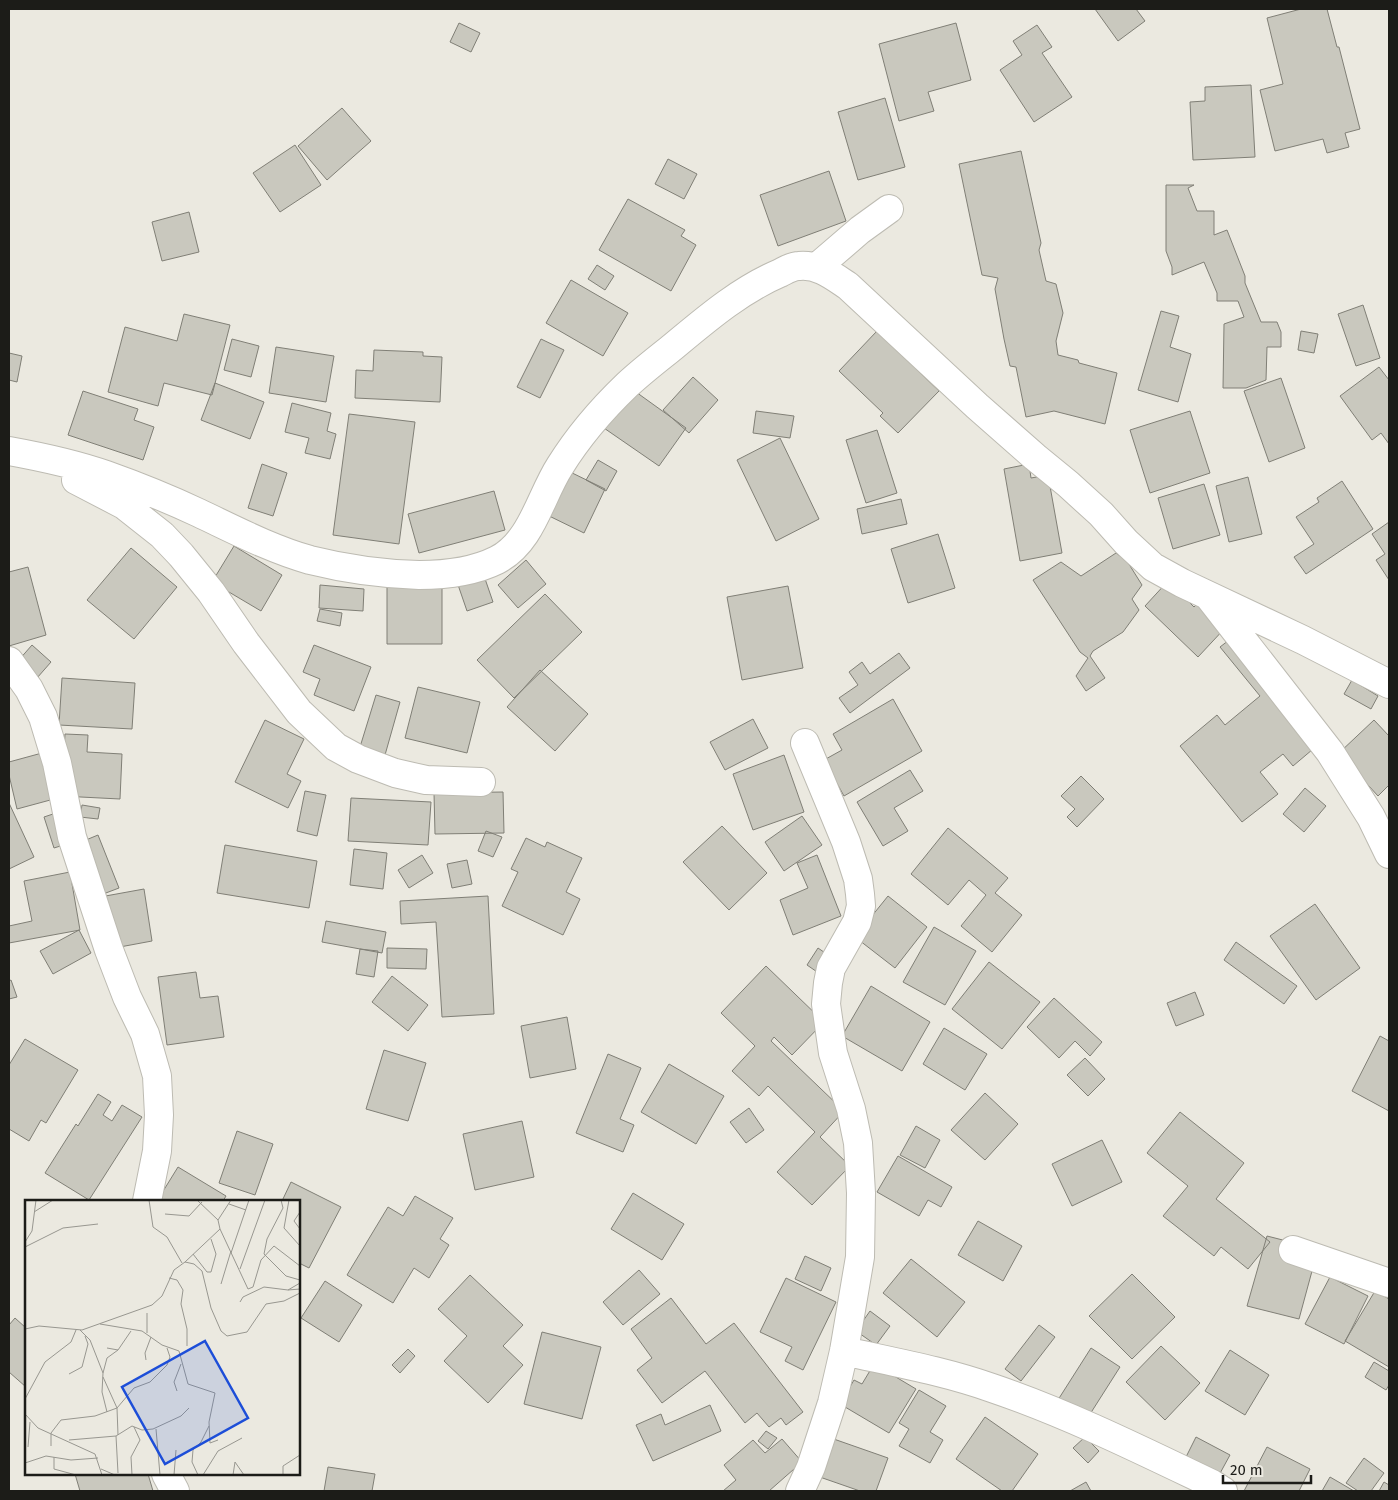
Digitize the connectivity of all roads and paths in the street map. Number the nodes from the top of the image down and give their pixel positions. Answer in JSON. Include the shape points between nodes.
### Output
{"nodes":[{"id":1,"x":889,"y":209,"type":"dead end"},
{"id":2,"x":817,"y":267,"type":"junction"},
{"id":3,"x":9,"y":451,"type":"edge"},
{"id":4,"x":37,"y":456,"type":"junction"},
{"id":5,"x":1207,"y":594,"type":"junction"},
{"id":6,"x":9,"y":661,"type":"edge"},
{"id":7,"x":1389,"y":684,"type":"edge"},
{"id":8,"x":805,"y":743,"type":"dead end"},
{"id":9,"x":481,"y":782,"type":"dead end"},
{"id":10,"x":1389,"y":854,"type":"edge"},
{"id":11,"x":147,"y":1200,"type":"edge"},
{"id":12,"x":1293,"y":1250,"type":"dead end"},
{"id":13,"x":1389,"y":1283,"type":"edge"},
{"id":14,"x":844,"y":1351,"type":"junction"},
{"id":15,"x":167,"y":1475,"type":"edge"},
{"id":16,"x":175,"y":1491,"type":"edge"},
{"id":17,"x":800,"y":1491,"type":"edge"},
{"id":18,"x":1222,"y":1491,"type":"edge"}],
"edges":[{"from":1,"to":2,"type":"street"},
{"from":2,"to":4,"type":"street","via":[[795,266],[748,288],[627,385],[586,430],[559,467],[522,539],[510,553],[475,568],[439,575],[398,574],[354,570],[308,559],[267,545],[196,511],[105,475]]},
{"from":2,"to":5,"type":"street","via":[[848,286],[951,383],[1101,514],[1153,567]]},
{"from":3,"to":4,"type":"street"},
{"from":4,"to":9,"type":"street","via":[[76,481],[124,505],[162,535],[211,592],[299,712],[336,747],[358,759],[426,780]]},
{"from":5,"to":7,"type":"street"},
{"from":5,"to":10,"type":"street","via":[[1330,752],[1366,809]]},
{"from":6,"to":11,"type":"street","via":[[29,689],[43,717],[57,763],[72,837],[108,950],[145,1034],[157,1076],[157,1151]]},
{"from":8,"to":14,"type":"street","via":[[846,842],[858,879],[861,906],[857,922],[832,968],[826,1004],[833,1053],[858,1142],[861,1193],[860,1257]]},
{"from":12,"to":13,"type":"street"},
{"from":14,"to":17,"type":"street","via":[[832,1403]]},
{"from":14,"to":18,"type":"street","via":[[919,1367],[992,1388],[1136,1448]]},
{"from":15,"to":16,"type":"street"}]}
